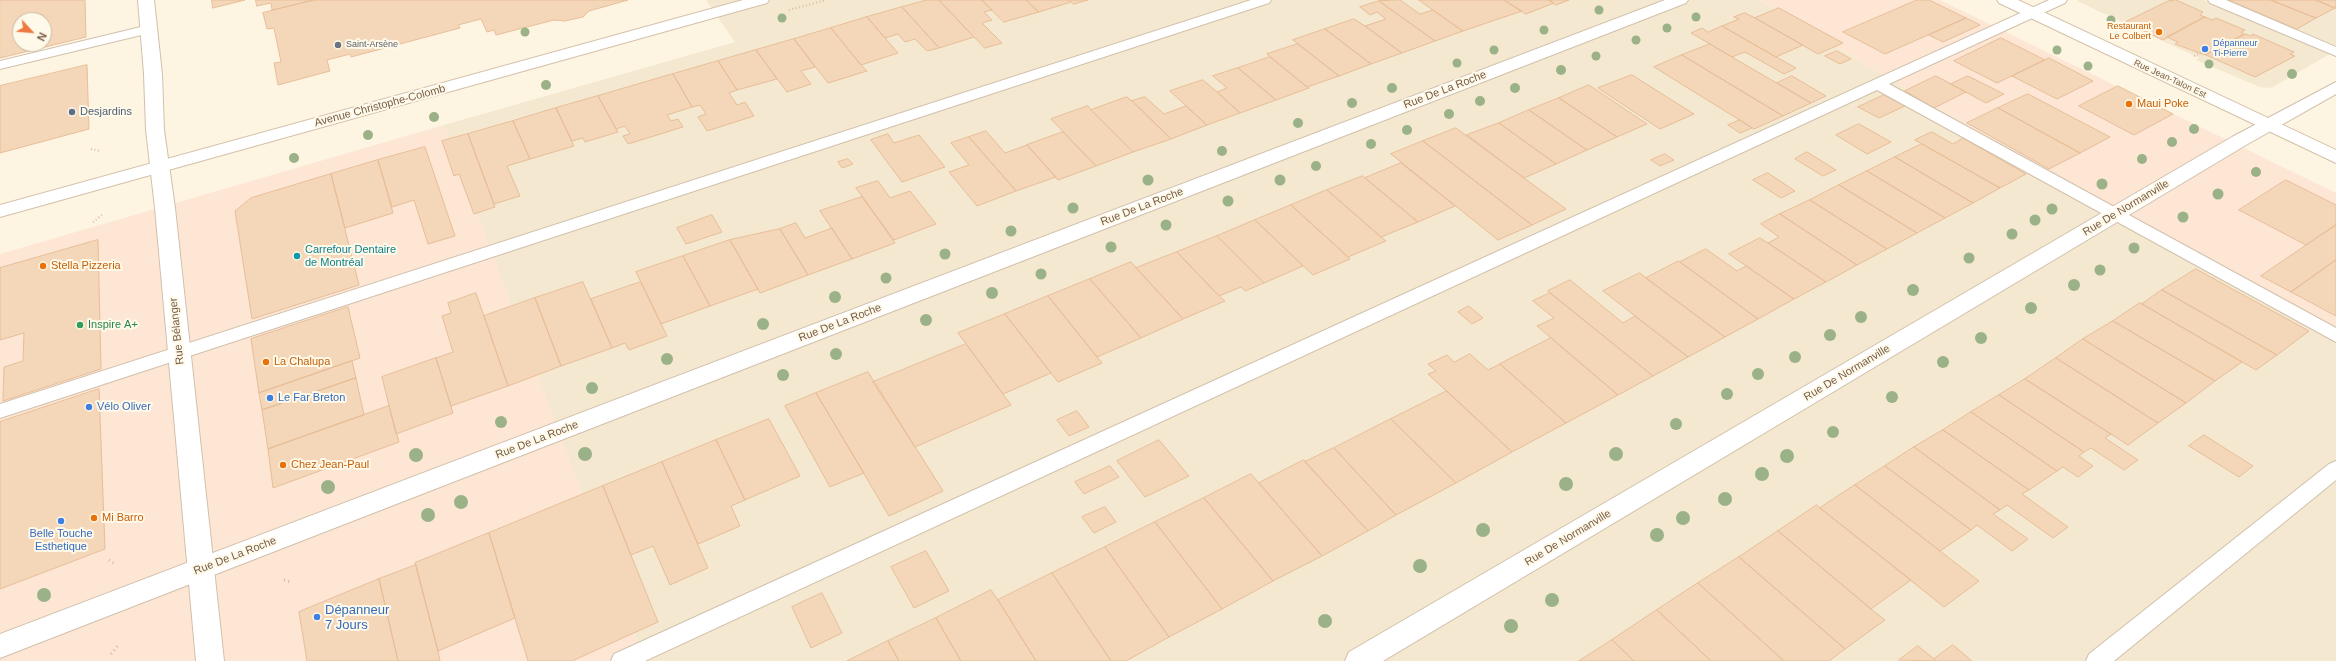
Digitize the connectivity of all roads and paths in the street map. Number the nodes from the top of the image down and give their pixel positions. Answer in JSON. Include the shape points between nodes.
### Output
{"nodes":[{"id":1,"x":146,"y":0,"type":"edge"},
{"id":2,"x":761,"y":0,"type":"edge"},
{"id":3,"x":1264,"y":0,"type":"edge"},
{"id":4,"x":1680,"y":0,"type":"edge"},
{"id":5,"x":2005,"y":0,"type":"edge"},
{"id":6,"x":2060,"y":0,"type":"edge"},
{"id":7,"x":2215,"y":0,"type":"edge"},
{"id":8,"x":2032,"y":13,"type":"junction"},
{"id":9,"x":149,"y":29,"type":"junction"},
{"id":10,"x":2336,"y":52,"type":"edge"},
{"id":11,"x":0,"y":65,"type":"edge"},
{"id":12,"x":1877,"y":84,"type":"junction"},
{"id":13,"x":2336,"y":87,"type":"edge"},
{"id":14,"x":2269,"y":125,"type":"junction"},
{"id":15,"x":91,"y":149,"type":"dead end"},
{"id":16,"x":100,"y":151,"type":"dead end"},
{"id":17,"x":2336,"y":157,"type":"edge"},
{"id":18,"x":160,"y":166,"type":"junction"},
{"id":19,"x":0,"y":211,"type":"edge"},
{"id":20,"x":102,"y":215,"type":"dead end"},
{"id":21,"x":2116,"y":215,"type":"junction"},
{"id":22,"x":93,"y":222,"type":"dead end"},
{"id":23,"x":2336,"y":336,"type":"edge"},
{"id":24,"x":179,"y":352,"type":"junction"},
{"id":25,"x":0,"y":411,"type":"edge"},
{"id":26,"x":2336,"y":469,"type":"edge"},
{"id":27,"x":109,"y":560,"type":"dead end"},
{"id":28,"x":116,"y":564,"type":"dead end"},
{"id":29,"x":201,"y":569,"type":"junction"},
{"id":30,"x":284,"y":580,"type":"dead end"},
{"id":31,"x":292,"y":582,"type":"dead end"},
{"id":32,"x":119,"y":644,"type":"dead end"},
{"id":33,"x":0,"y":646,"type":"edge"},
{"id":34,"x":110,"y":654,"type":"dead end"},
{"id":35,"x":632,"y":659,"type":"edge"},
{"id":36,"x":210,"y":661,"type":"edge"},
{"id":37,"x":1359,"y":661,"type":"edge"},
{"id":38,"x":2097,"y":661,"type":"edge"}],
"edges":[{"from":1,"to":9,"type":"street","name":"Rue Bélanger"},
{"from":2,"to":18,"type":"street","name":"Avenue Christophe-Colomb"},
{"from":3,"to":24,"type":"lane"},
{"from":4,"to":29,"type":"street","name":"Rue De La Roche"},
{"from":5,"to":8,"type":"street","name":"Rue Jean-Talon Est"},
{"from":6,"to":8,"type":"lane"},
{"from":7,"to":10,"type":"lane"},
{"from":8,"to":12,"type":"lane"},
{"from":8,"to":14,"type":"street","name":"Rue Jean-Talon Est"},
{"from":9,"to":11,"type":"lane"},
{"from":9,"to":18,"type":"street","name":"Rue Bélanger","via":[[155,130]]},
{"from":12,"to":21,"type":"lane"},
{"from":12,"to":35,"type":"lane"},
{"from":13,"to":14,"type":"street","name":"Rue De Normanville"},
{"from":14,"to":17,"type":"street","name":"Rue Jean-Talon Est"},
{"from":14,"to":21,"type":"street","name":"Rue De Normanville"},
{"from":15,"to":16,"type":"path"},
{"from":18,"to":19,"type":"street","name":"Avenue Christophe-Colomb"},
{"from":18,"to":24,"type":"street","name":"Rue Bélanger"},
{"from":20,"to":22,"type":"path"},
{"from":21,"to":23,"type":"lane"},
{"from":21,"to":37,"type":"street","name":"Rue De Normanville"},
{"from":24,"to":25,"type":"lane"},
{"from":24,"to":29,"type":"street","name":"Rue Bélanger"},
{"from":26,"to":38,"type":"lane"},
{"from":27,"to":28,"type":"path"},
{"from":29,"to":33,"type":"street","name":"Rue De La Roche"},
{"from":29,"to":36,"type":"street","name":"Rue Bélanger"},
{"from":30,"to":31,"type":"path"},
{"from":32,"to":34,"type":"path"}]}
